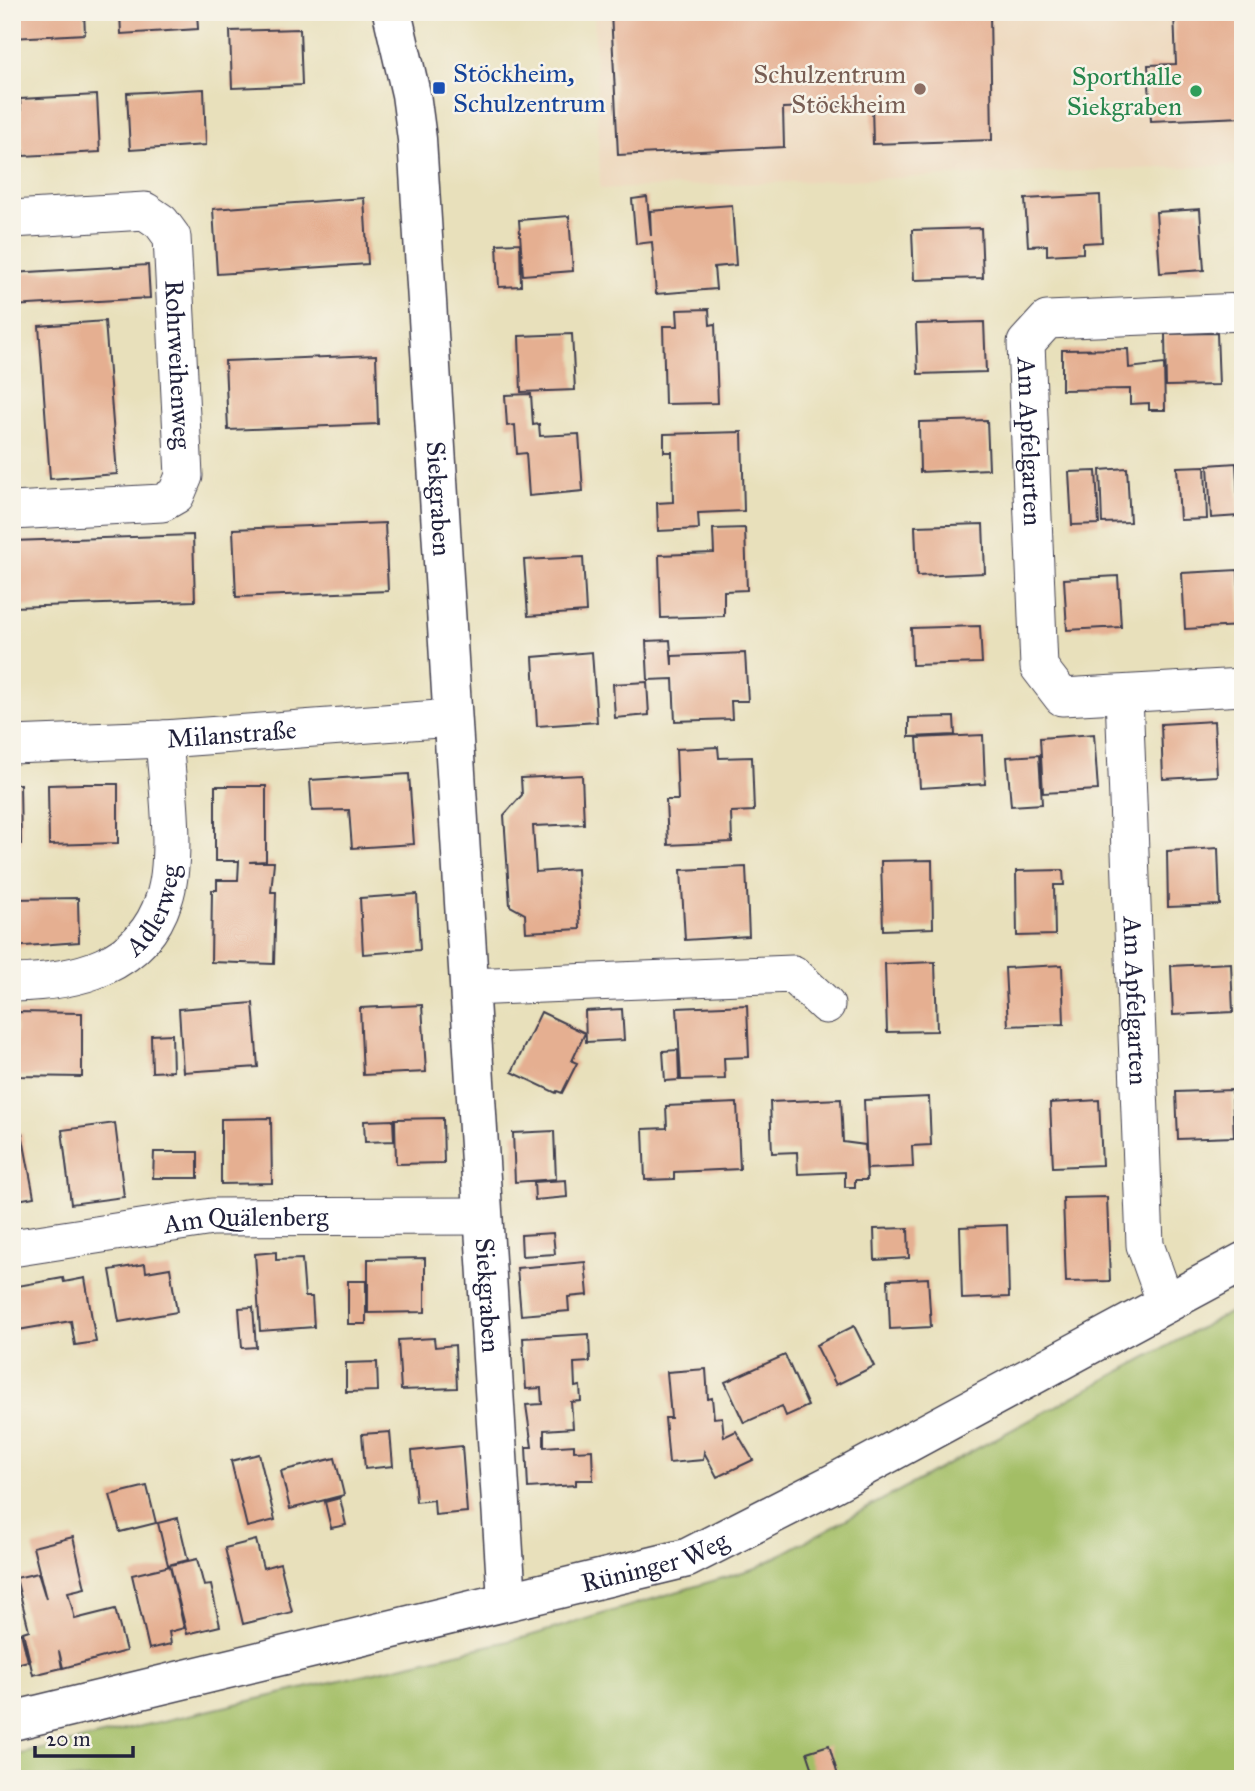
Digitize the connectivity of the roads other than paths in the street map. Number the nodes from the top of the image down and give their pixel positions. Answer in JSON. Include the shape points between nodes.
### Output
{"nodes":[{"id":1,"x":392,"y":12,"type":"edge"},
{"id":2,"x":12,"y":219,"type":"edge"},
{"id":3,"x":1243,"y":312,"type":"edge"},
{"id":4,"x":12,"y":511,"type":"edge"},
{"id":5,"x":1243,"y":687,"type":"edge"},
{"id":6,"x":1124,"y":695,"type":"junction"},
{"id":7,"x":452,"y":718,"type":"junction"},
{"id":8,"x":164,"y":739,"type":"junction"},
{"id":9,"x":12,"y":745,"type":"edge"},
{"id":10,"x":12,"y":983,"type":"edge"},
{"id":11,"x":469,"y":987,"type":"junction"},
{"id":12,"x":827,"y":1005,"type":"dead end"},
{"id":13,"x":483,"y":1216,"type":"junction"},
{"id":14,"x":12,"y":1248,"type":"edge"},
{"id":15,"x":1243,"y":1262,"type":"edge"},
{"id":16,"x":1166,"y":1304,"type":"junction"},
{"id":17,"x":507,"y":1601,"type":"junction"},
{"id":18,"x":12,"y":1721,"type":"edge"}],
"edges":[{"from":1,"to":7,"type":"street","name":"Siekgraben","via":[[417,139]]},
{"from":2,"to":4,"type":"street","name":"Rohrweihenweg","via":[[145,211],[172,237],[184,476],[176,495],[162,503]]},
{"from":3,"to":6,"type":"street","name":"Am Apfelgarten","via":[[1047,320],[1026,343],[1039,667],[1062,697]]},
{"from":5,"to":6,"type":"street","name":"Am Apfelgarten"},
{"from":6,"to":16,"type":"street","name":"Am Apfelgarten","via":[[1145,1245]]},
{"from":7,"to":8,"type":"street","name":"Milanstraße"},
{"from":7,"to":11,"type":"street","name":"Siekgraben"},
{"from":8,"to":9,"type":"street","name":"Milanstraße"},
{"from":8,"to":10,"type":"street","name":"Adlerweg","via":[[169,869],[164,899],[152,922],[116,960],[89,975]]},
{"from":11,"to":12,"type":"street","via":[[793,974]]},
{"from":11,"to":13,"type":"street","name":"Siekgraben"},
{"from":13,"to":14,"type":"street","name":"Am Quälenberg","via":[[212,1217]]},
{"from":13,"to":17,"type":"street","name":"Siekgraben"},
{"from":15,"to":16,"type":"street","name":"Rüninger Weg"},
{"from":16,"to":17,"type":"street","name":"Rüninger Weg","via":[[687,1558]]},
{"from":17,"to":18,"type":"street","name":"Rüninger Weg"}]}
